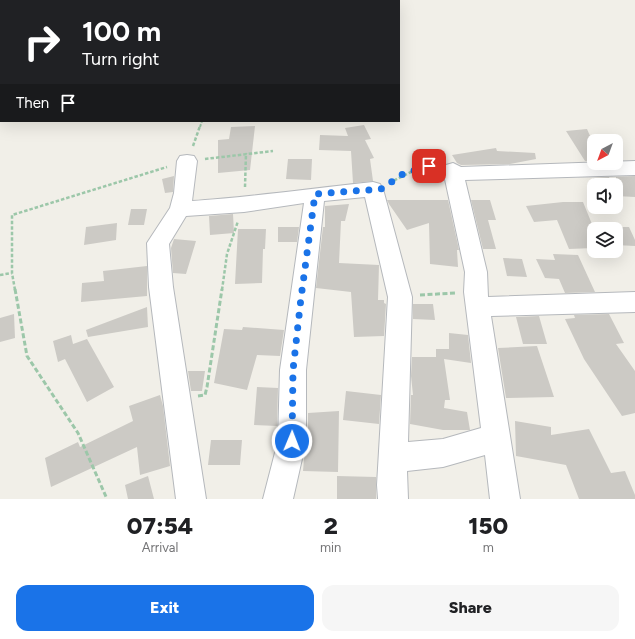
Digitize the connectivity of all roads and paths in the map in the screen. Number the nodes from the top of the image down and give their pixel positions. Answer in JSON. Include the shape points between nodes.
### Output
{"nodes":[{"id":1,"x":202,"y":122,"type":"edge"},
{"id":2,"x":273,"y":151,"type":"dead end"},
{"id":3,"x":246,"y":153,"type":"junction"},
{"id":4,"x":187,"y":161,"type":"junction"},
{"id":5,"x":635,"y":168,"type":"edge"},
{"id":6,"x":453,"y":172,"type":"junction"},
{"id":7,"x":373,"y":189,"type":"junction"},
{"id":8,"x":315,"y":194,"type":"junction"},
{"id":9,"x":244,"y":205,"type":"junction"},
{"id":10,"x":180,"y":208,"type":"junction"},
{"id":11,"x":12,"y":272,"type":"junction"},
{"id":12,"x":0,"y":275,"type":"edge"},
{"id":13,"x":400,"y":297,"type":"junction"},
{"id":14,"x":477,"y":299,"type":"junction"},
{"id":15,"x":635,"y":302,"type":"edge"},
{"id":16,"x":177,"y":398,"type":"junction"},
{"id":17,"x":496,"y":438,"type":"junction"},
{"id":18,"x":394,"y":458,"type":"junction"},
{"id":19,"x":107,"y":499,"type":"edge"},
{"id":20,"x":191,"y":499,"type":"edge"},
{"id":21,"x":278,"y":499,"type":"edge"},
{"id":22,"x":393,"y":499,"type":"edge"},
{"id":23,"x":505,"y":499,"type":"edge"}],
"edges":[{"from":1,"to":4,"type":"path"},
{"from":2,"to":3,"type":"path"},
{"from":3,"to":4,"type":"path"},
{"from":3,"to":9,"type":"path"},
{"from":4,"to":10,"type":"street"},
{"from":4,"to":11,"type":"path","via":[[12,214]]},
{"from":5,"to":6,"type":"street"},
{"from":6,"to":7,"type":"path","via":[[429,166],[403,174],[381,189]]},
{"from":6,"to":14,"type":"street","via":[[476,272]]},
{"from":7,"to":8,"type":"street"},
{"from":7,"to":13,"type":"street"},
{"from":8,"to":9,"type":"street"},
{"from":8,"to":21,"type":"street","via":[[293,370],[292,441]]},
{"from":9,"to":10,"type":"street"},
{"from":9,"to":16,"type":"path","via":[[227,254],[205,395]]},
{"from":10,"to":16,"type":"street","via":[[158,243],[161,287]]},
{"from":11,"to":12,"type":"path"},
{"from":11,"to":19,"type":"path","via":[[28,356],[78,433]]},
{"from":13,"to":14,"type":"path"},
{"from":13,"to":18,"type":"street"},
{"from":14,"to":15,"type":"street"},
{"from":14,"to":17,"type":"street"},
{"from":16,"to":20,"type":"street"},
{"from":17,"to":18,"type":"street","via":[[443,453]]},
{"from":17,"to":23,"type":"street"},
{"from":18,"to":22,"type":"street"}]}
